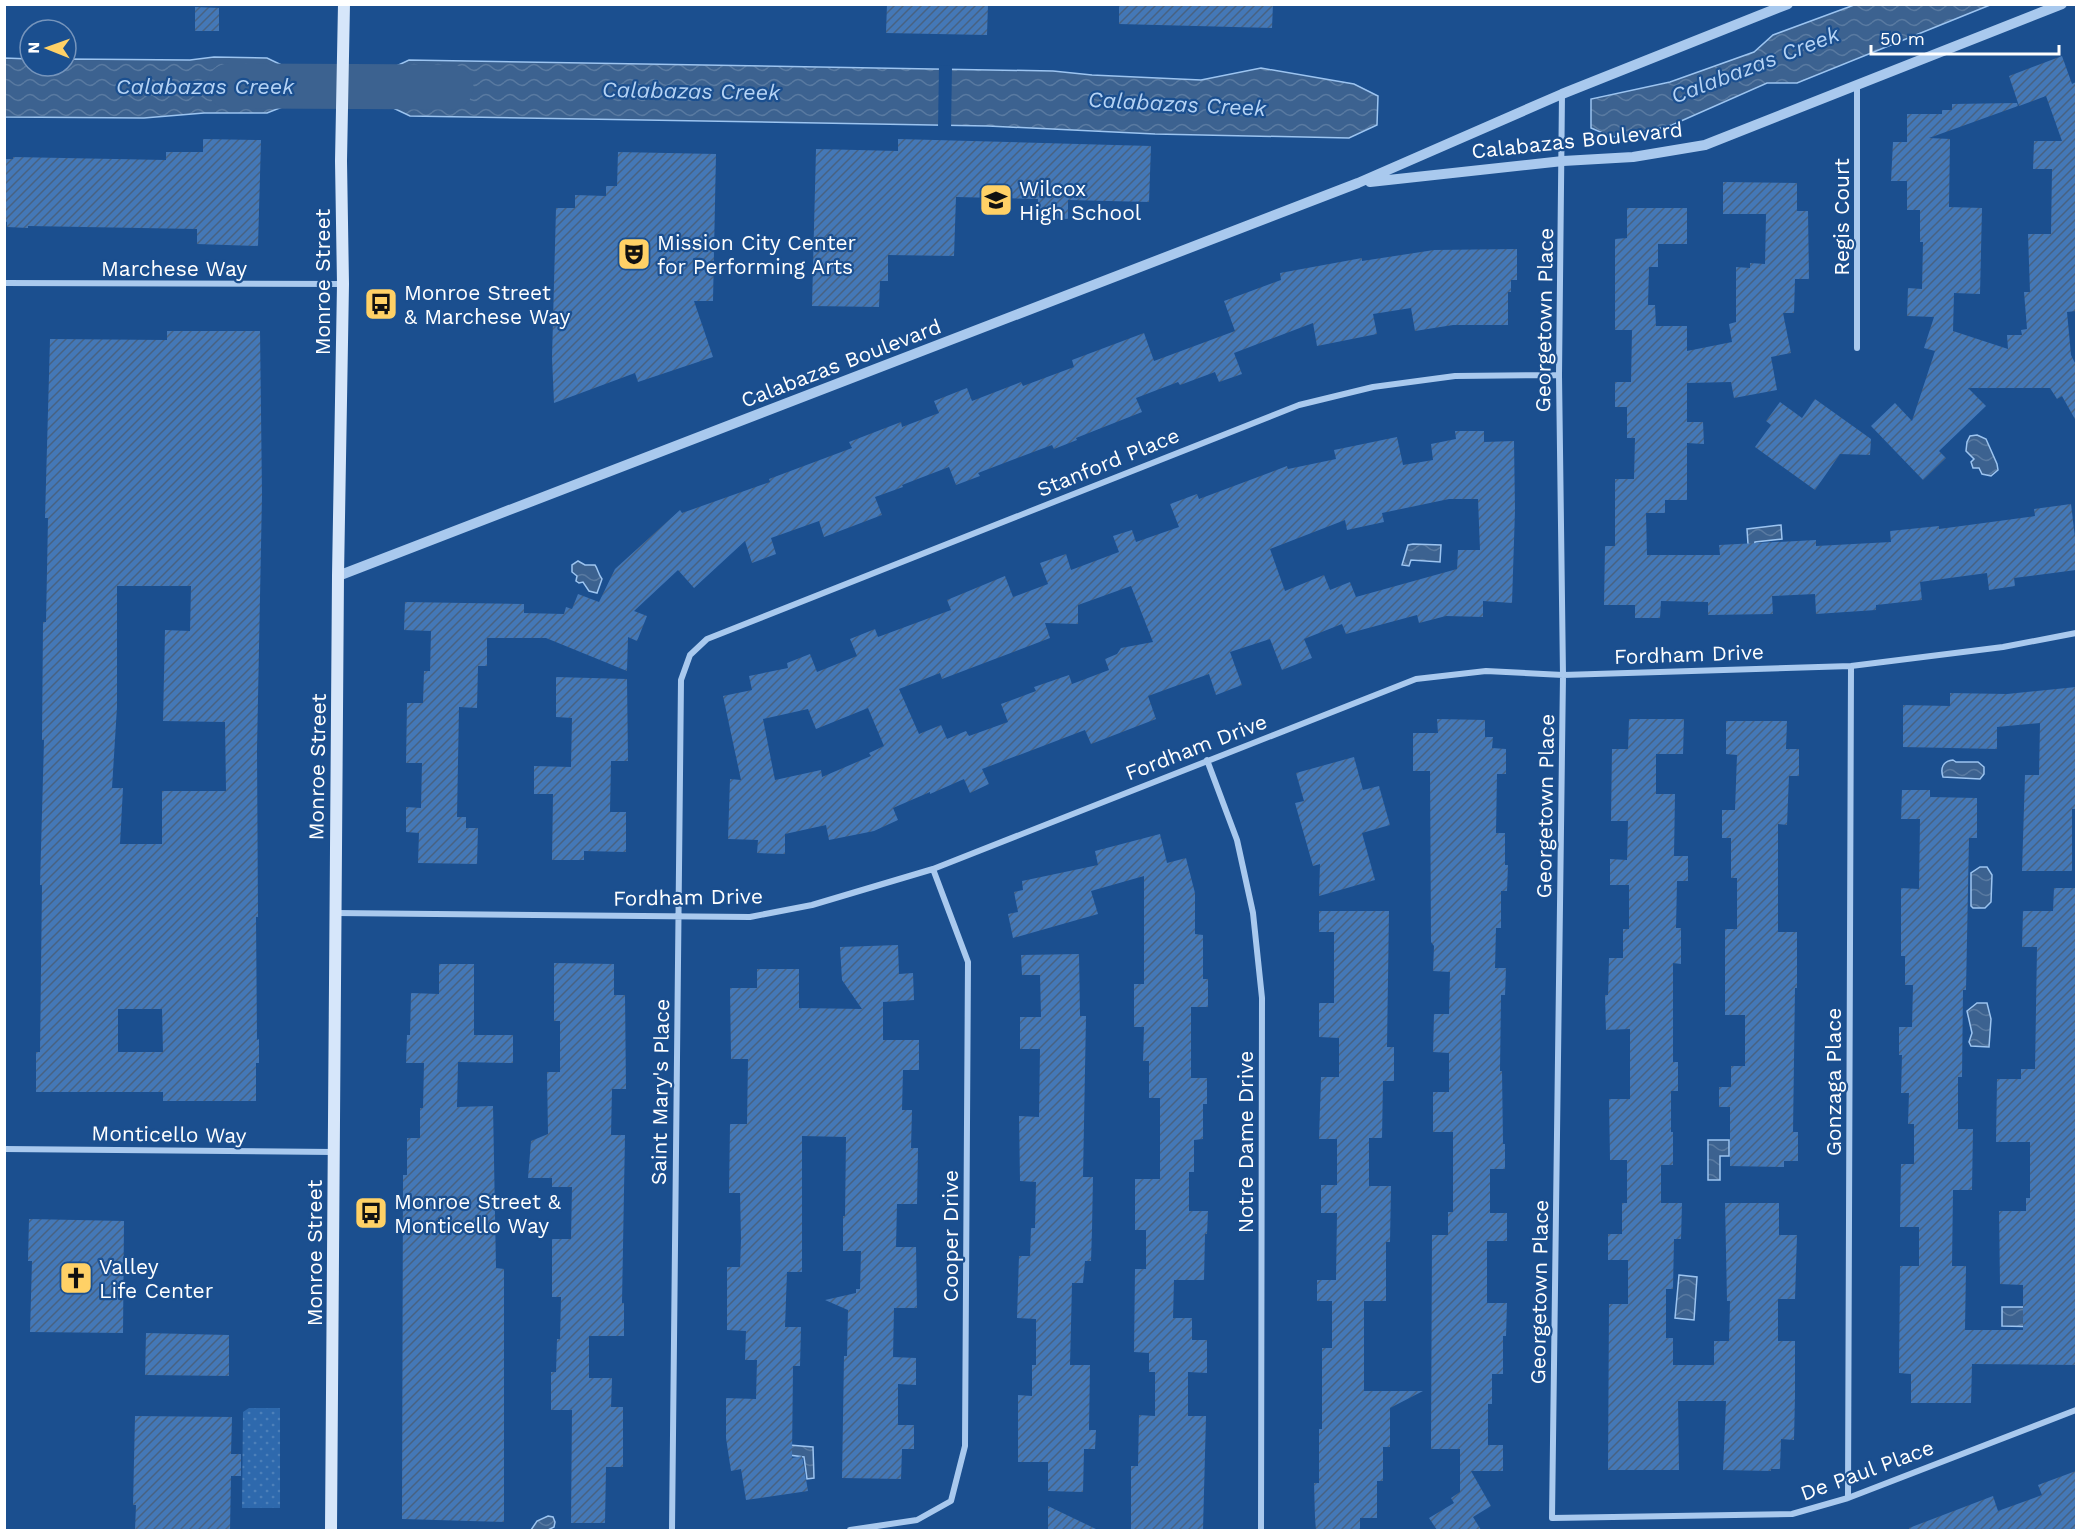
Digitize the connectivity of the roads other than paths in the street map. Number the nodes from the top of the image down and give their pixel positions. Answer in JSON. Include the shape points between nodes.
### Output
{"nodes":[{"id":1,"x":344,"y":4,"type":"edge"},
{"id":2,"x":1788,"y":4,"type":"edge"},
{"id":3,"x":2062,"y":4,"type":"edge"},
{"id":4,"x":1857,"y":86,"type":"junction"},
{"id":5,"x":1562,"y":94,"type":"junction"},
{"id":6,"x":1563,"y":161,"type":"junction"},
{"id":7,"x":1358,"y":183,"type":"junction"},
{"id":8,"x":4,"y":283,"type":"edge"},
{"id":9,"x":343,"y":284,"type":"junction"},
{"id":10,"x":1857,"y":348,"type":"dead end"},
{"id":11,"x":1559,"y":375,"type":"junction"},
{"id":12,"x":338,"y":576,"type":"junction"},
{"id":13,"x":2076,"y":633,"type":"edge"},
{"id":14,"x":690,"y":655,"type":"joint"},
{"id":15,"x":1851,"y":666,"type":"junction"},
{"id":16,"x":1563,"y":675,"type":"junction"},
{"id":17,"x":1207,"y":760,"type":"junction"},
{"id":18,"x":933,"y":868,"type":"junction"},
{"id":19,"x":335,"y":913,"type":"junction"},
{"id":20,"x":678,"y":917,"type":"junction"},
{"id":21,"x":4,"y":1149,"type":"edge"},
{"id":22,"x":334,"y":1152,"type":"junction"},
{"id":23,"x":2076,"y":1410,"type":"edge"},
{"id":24,"x":1848,"y":1498,"type":"junction"},
{"id":25,"x":1552,"y":1518,"type":"joint"},
{"id":26,"x":331,"y":1530,"type":"edge"},
{"id":27,"x":672,"y":1530,"type":"edge"},
{"id":28,"x":850,"y":1530,"type":"edge"},
{"id":29,"x":1261,"y":1530,"type":"edge"}],
"edges":[{"from":1,"to":9,"type":"main road","name":"Monroe Street"},
{"from":2,"to":5,"type":"street","name":"Calabazas Boulevard"},
{"from":3,"to":4,"type":"street","name":"Calabazas Boulevard"},
{"from":4,"to":6,"type":"street","name":"Calabazas Boulevard","via":[[1705,145],[1633,157]]},
{"from":4,"to":10,"type":"street","name":"Regis Court"},
{"from":5,"to":6,"type":"street","name":"Georgetown Place"},
{"from":5,"to":7,"type":"street","name":"Calabazas Boulevard"},
{"from":6,"to":7,"type":"street","name":"Calabazas Boulevard"},
{"from":6,"to":11,"type":"street","name":"Georgetown Place"},
{"from":7,"to":12,"type":"street","name":"Calabazas Boulevard"},
{"from":8,"to":9,"type":"street","name":"Marchese Way"},
{"from":9,"to":12,"type":"main road","name":"Monroe Street"},
{"from":11,"to":14,"type":"street","name":"Stanford Place","via":[[1455,376],[1373,387],[1299,405],[707,639]]},
{"from":11,"to":16,"type":"street","name":"Georgetown Place"},
{"from":12,"to":19,"type":"main road","name":"Monroe Street"},
{"from":13,"to":15,"type":"street","name":"Fordham Drive","via":[[2003,647]]},
{"from":14,"to":20,"type":"street","name":"Saint Mary's Place","via":[[681,680]]},
{"from":15,"to":16,"type":"street","name":"Fordham Drive"},
{"from":15,"to":24,"type":"street","name":"Gonzaga Place"},
{"from":16,"to":17,"type":"street","name":"Fordham Drive","via":[[1486,671],[1416,679]]},
{"from":16,"to":25,"type":"street","name":"Georgetown Place"},
{"from":17,"to":18,"type":"street","name":"Fordham Drive"},
{"from":17,"to":29,"type":"street","name":"Notre Dame Drive","via":[[1237,840],[1253,913],[1262,998]]},
{"from":18,"to":20,"type":"street","name":"Fordham Drive","via":[[792,909],[750,917]]},
{"from":18,"to":28,"type":"street","name":"Cooper Drive","via":[[968,962],[965,1446],[951,1501],[917,1520]]},
{"from":19,"to":20,"type":"street","name":"Fordham Drive"},
{"from":19,"to":22,"type":"main road","name":"Monroe Street"},
{"from":20,"to":27,"type":"street","name":"Saint Mary's Place"},
{"from":21,"to":22,"type":"street","name":"Monticello Way"},
{"from":22,"to":26,"type":"main road","name":"Monroe Street"},
{"from":23,"to":24,"type":"street","name":"De Paul Place"},
{"from":24,"to":25,"type":"street","name":"De Paul Place","via":[[1792,1514]]}]}
